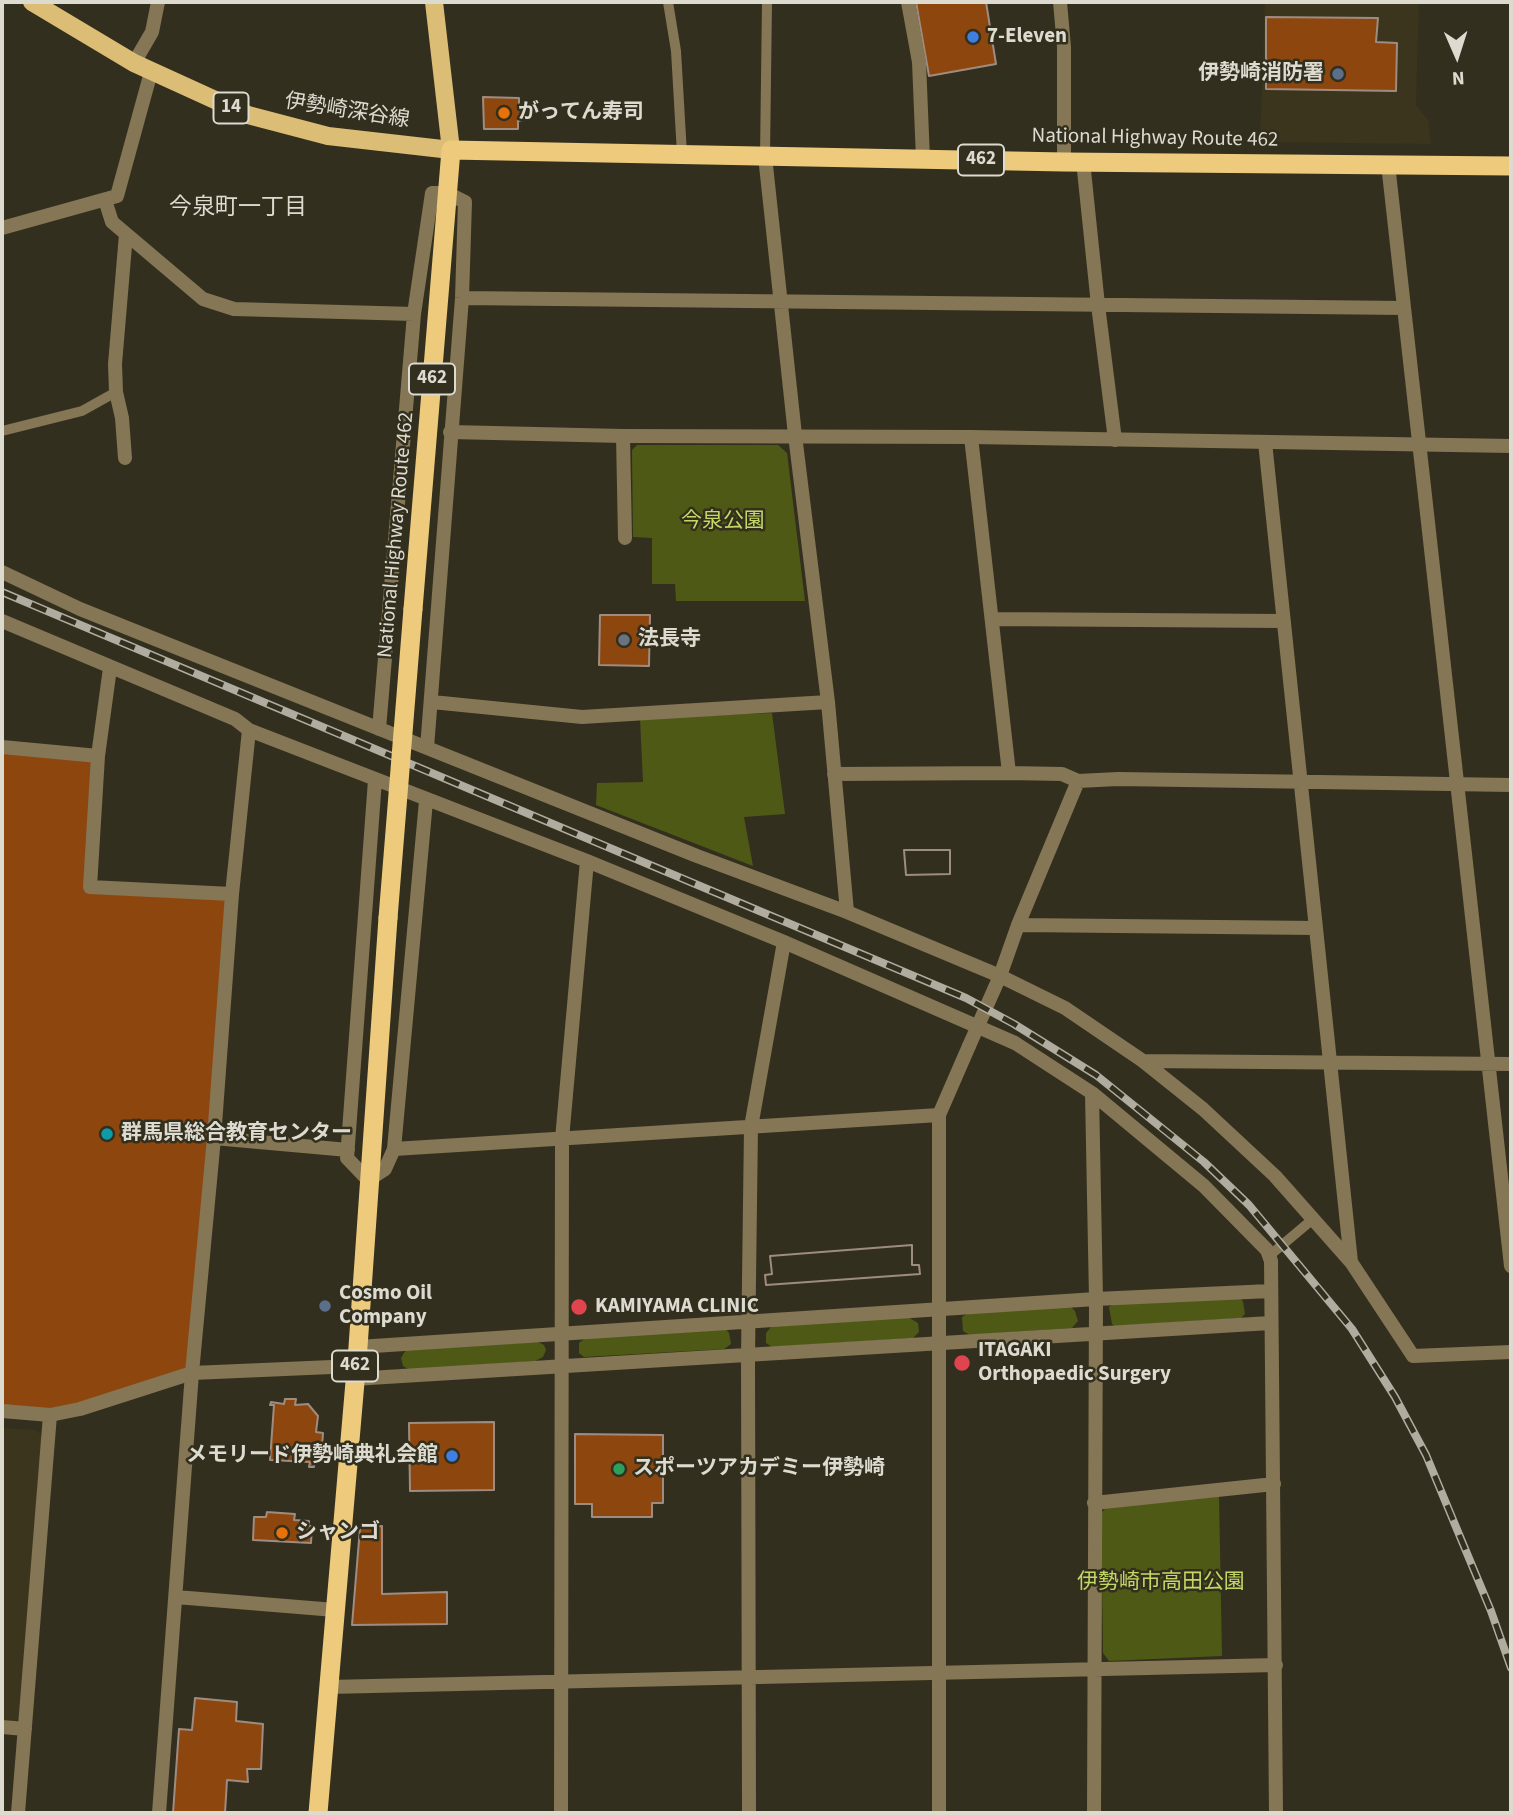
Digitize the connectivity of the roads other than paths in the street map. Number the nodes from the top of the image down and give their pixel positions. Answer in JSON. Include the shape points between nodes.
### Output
{"nodes":[{"id":1,"x":32,"y":2,"type":"edge"},
{"id":2,"x":158,"y":2,"type":"edge"},
{"id":3,"x":434,"y":2,"type":"edge"},
{"id":4,"x":668,"y":2,"type":"edge"},
{"id":5,"x":767,"y":2,"type":"edge"},
{"id":6,"x":908,"y":2,"type":"edge"},
{"id":7,"x":1060,"y":2,"type":"edge"},
{"id":8,"x":134,"y":63,"type":"junction"},
{"id":9,"x":151,"y":72,"type":"junction"},
{"id":10,"x":451,"y":150,"type":"junction"},
{"id":11,"x":682,"y":154,"type":"junction"},
{"id":12,"x":765,"y":156,"type":"junction"},
{"id":13,"x":923,"y":159,"type":"junction"},
{"id":14,"x":1074,"y":161,"type":"junction"},
{"id":15,"x":1388,"y":164,"type":"junction"},
{"id":16,"x":1511,"y":166,"type":"edge"},
{"id":17,"x":447,"y":193,"type":"junction"},
{"id":18,"x":105,"y":200,"type":"junction"},
{"id":19,"x":2,"y":228,"type":"edge"},
{"id":20,"x":126,"y":234,"type":"junction"},
{"id":21,"x":462,"y":298,"type":"junction"},
{"id":22,"x":780,"y":301,"type":"junction"},
{"id":23,"x":1098,"y":305,"type":"junction"},
{"id":24,"x":1404,"y":308,"type":"junction"},
{"id":25,"x":414,"y":314,"type":"junction"},
{"id":26,"x":116,"y":392,"type":"junction"},
{"id":27,"x":2,"y":431,"type":"edge"},
{"id":28,"x":450,"y":432,"type":"junction"},
{"id":29,"x":795,"y":435,"type":"junction"},
{"id":30,"x":623,"y":436,"type":"junction"},
{"id":31,"x":971,"y":437,"type":"junction"},
{"id":32,"x":1115,"y":440,"type":"junction"},
{"id":33,"x":1265,"y":442,"type":"junction"},
{"id":34,"x":1419,"y":443,"type":"junction"},
{"id":35,"x":1511,"y":446,"type":"edge"},
{"id":36,"x":125,"y":458,"type":"dead end"},
{"id":37,"x":625,"y":538,"type":"dead end"},
{"id":38,"x":2,"y":572,"type":"edge"},
{"id":39,"x":992,"y":619,"type":"junction"},
{"id":40,"x":2,"y":621,"type":"edge"},
{"id":41,"x":1284,"y":621,"type":"junction"},
{"id":42,"x":110,"y":668,"type":"junction"},
{"id":43,"x":432,"y":702,"type":"junction"},
{"id":44,"x":828,"y":702,"type":"junction"},
{"id":45,"x":379,"y":729,"type":"junction"},
{"id":46,"x":249,"y":730,"type":"junction"},
{"id":47,"x":2,"y":747,"type":"edge"},
{"id":48,"x":427,"y":748,"type":"junction"},
{"id":49,"x":99,"y":755,"type":"junction"},
{"id":50,"x":1009,"y":773,"type":"junction"},
{"id":51,"x":834,"y":774,"type":"junction"},
{"id":52,"x":375,"y":780,"type":"junction"},
{"id":53,"x":1078,"y":781,"type":"junction"},
{"id":54,"x":1301,"y":783,"type":"junction"},
{"id":55,"x":1457,"y":784,"type":"junction"},
{"id":56,"x":1511,"y":785,"type":"edge"},
{"id":57,"x":426,"y":801,"type":"junction"},
{"id":58,"x":587,"y":862,"type":"junction"},
{"id":59,"x":232,"y":894,"type":"junction"},
{"id":60,"x":847,"y":912,"type":"junction"},
{"id":61,"x":1018,"y":925,"type":"junction"},
{"id":62,"x":1316,"y":928,"type":"junction"},
{"id":63,"x":784,"y":942,"type":"junction"},
{"id":64,"x":1000,"y":976,"type":"junction"},
{"id":65,"x":978,"y":1026,"type":"junction"},
{"id":66,"x":1143,"y":1061,"type":"junction"},
{"id":67,"x":1330,"y":1063,"type":"junction"},
{"id":68,"x":1489,"y":1063,"type":"junction"},
{"id":69,"x":1511,"y":1064,"type":"edge"},
{"id":70,"x":1092,"y":1093,"type":"junction"},
{"id":71,"x":939,"y":1115,"type":"junction"},
{"id":72,"x":751,"y":1127,"type":"junction"},
{"id":73,"x":214,"y":1138,"type":"junction"},
{"id":74,"x":562,"y":1139,"type":"junction"},
{"id":75,"x":394,"y":1149,"type":"junction"},
{"id":76,"x":348,"y":1150,"type":"junction"},
{"id":77,"x":368,"y":1180,"type":"junction"},
{"id":78,"x":1313,"y":1219,"type":"junction"},
{"id":79,"x":1269,"y":1256,"type":"junction"},
{"id":80,"x":1351,"y":1262,"type":"junction"},
{"id":81,"x":1511,"y":1266,"type":"edge"},
{"id":82,"x":1270,"y":1291,"type":"junction"},
{"id":83,"x":1096,"y":1299,"type":"junction"},
{"id":84,"x":939,"y":1310,"type":"junction"},
{"id":85,"x":749,"y":1321,"type":"junction"},
{"id":86,"x":1270,"y":1323,"type":"junction"},
{"id":87,"x":562,"y":1332,"type":"junction"},
{"id":88,"x":1096,"y":1335,"type":"junction"},
{"id":89,"x":939,"y":1344,"type":"junction"},
{"id":90,"x":1511,"y":1352,"type":"edge"},
{"id":91,"x":748,"y":1356,"type":"junction"},
{"id":92,"x":355,"y":1364,"type":"junction"},
{"id":93,"x":562,"y":1365,"type":"junction"},
{"id":94,"x":192,"y":1373,"type":"junction"},
{"id":95,"x":2,"y":1411,"type":"edge"},
{"id":96,"x":50,"y":1415,"type":"junction"},
{"id":97,"x":1274,"y":1484,"type":"junction"},
{"id":98,"x":1094,"y":1503,"type":"junction"},
{"id":99,"x":176,"y":1597,"type":"junction"},
{"id":100,"x":335,"y":1610,"type":"junction"},
{"id":101,"x":1276,"y":1665,"type":"junction"},
{"id":102,"x":1095,"y":1670,"type":"junction"},
{"id":103,"x":939,"y":1673,"type":"junction"},
{"id":104,"x":749,"y":1678,"type":"junction"},
{"id":105,"x":563,"y":1682,"type":"junction"},
{"id":106,"x":329,"y":1688,"type":"junction"},
{"id":107,"x":2,"y":1727,"type":"edge"},
{"id":108,"x":25,"y":1729,"type":"junction"},
{"id":109,"x":18,"y":1813,"type":"edge"},
{"id":110,"x":159,"y":1813,"type":"edge"},
{"id":111,"x":318,"y":1813,"type":"edge"},
{"id":112,"x":561,"y":1813,"type":"edge"},
{"id":113,"x":748,"y":1813,"type":"edge"},
{"id":114,"x":939,"y":1813,"type":"edge"},
{"id":115,"x":1094,"y":1813,"type":"edge"},
{"id":116,"x":1276,"y":1813,"type":"edge"}],
"edges":[{"from":1,"to":8,"type":"main road","name":"伊勢崎深谷線","number":"14"},
{"from":2,"to":8,"type":"street","via":[[152,32]]},
{"from":3,"to":10,"type":"main road"},
{"from":4,"to":11,"type":"lane"},
{"from":5,"to":12,"type":"lane"},
{"from":6,"to":13,"type":"street","via":[[919,62]]},
{"from":7,"to":14,"type":"street"},
{"from":8,"to":9,"type":"main road","name":"伊勢崎深谷線","number":"14"},
{"from":9,"to":10,"type":"main road","name":"伊勢崎深谷線","number":"14","via":[[248,116],[290,128]]},
{"from":9,"to":18,"type":"street","via":[[117,196]]},
{"from":10,"to":11,"type":"highway","name":"National Highway Route 462","number":"462"},
{"from":10,"to":17,"type":"highway","name":"National Highway Route 462","number":"462"},
{"from":11,"to":12,"type":"highway","name":"National Highway Route 462","number":"462"},
{"from":12,"to":13,"type":"highway","name":"National Highway Route 462","number":"462"},
{"from":12,"to":22,"type":"street"},
{"from":13,"to":14,"type":"highway","name":"National Highway Route 462","number":"462"},
{"from":14,"to":15,"type":"highway","name":"National Highway Route 462","number":"462"},
{"from":14,"to":23,"type":"street"},
{"from":15,"to":16,"type":"highway","name":"National Highway Route 462","number":"462"},
{"from":15,"to":24,"type":"street"},
{"from":17,"to":21,"type":"street","via":[[465,202]]},
{"from":17,"to":25,"type":"street","via":[[432,193]]},
{"from":17,"to":77,"type":"highway","name":"National Highway Route 462","number":"462","bridge":true},
{"from":18,"to":19,"type":"street"},
{"from":18,"to":20,"type":"street","via":[[111,222]]},
{"from":20,"to":25,"type":"street","via":[[204,299],[234,309]]},
{"from":20,"to":26,"type":"street"},
{"from":21,"to":22,"type":"street"},
{"from":21,"to":28,"type":"street"},
{"from":22,"to":23,"type":"street"},
{"from":22,"to":29,"type":"street"},
{"from":23,"to":24,"type":"street"},
{"from":23,"to":32,"type":"street"},
{"from":24,"to":34,"type":"street"},
{"from":25,"to":45,"type":"street"},
{"from":26,"to":27,"type":"lane","via":[[82,411]]},
{"from":26,"to":36,"type":"street"},
{"from":28,"to":30,"type":"street"},
{"from":28,"to":43,"type":"street"},
{"from":29,"to":30,"type":"street"},
{"from":29,"to":31,"type":"street"},
{"from":29,"to":44,"type":"street"},
{"from":30,"to":37,"type":"street"},
{"from":31,"to":32,"type":"street"},
{"from":31,"to":39,"type":"street"},
{"from":32,"to":33,"type":"street"},
{"from":33,"to":34,"type":"street"},
{"from":33,"to":41,"type":"street"},
{"from":34,"to":35,"type":"street"},
{"from":34,"to":55,"type":"street"},
{"from":38,"to":45,"type":"street","via":[[80,609]]},
{"from":39,"to":41,"type":"street"},
{"from":39,"to":50,"type":"street"},
{"from":40,"to":42,"type":"street"},
{"from":41,"to":54,"type":"street"},
{"from":42,"to":46,"type":"street","via":[[235,719]]},
{"from":42,"to":49,"type":"street"},
{"from":43,"to":44,"type":"street","via":[[582,717]]},
{"from":43,"to":48,"type":"street"},
{"from":44,"to":51,"type":"street"},
{"from":45,"to":48,"type":"street"},
{"from":46,"to":52,"type":"street"},
{"from":46,"to":59,"type":"street"},
{"from":47,"to":49,"type":"street"},
{"from":48,"to":60,"type":"street"},
{"from":49,"to":59,"type":"street","via":[[90,887]]},
{"from":50,"to":51,"type":"street"},
{"from":50,"to":53,"type":"street","via":[[1062,774]]},
{"from":51,"to":60,"type":"street"},
{"from":52,"to":57,"type":"street"},
{"from":52,"to":76,"type":"street"},
{"from":53,"to":54,"type":"street"},
{"from":53,"to":61,"type":"street"},
{"from":54,"to":55,"type":"street"},
{"from":54,"to":62,"type":"street"},
{"from":55,"to":56,"type":"street"},
{"from":55,"to":68,"type":"street"},
{"from":57,"to":58,"type":"street"},
{"from":57,"to":75,"type":"street"},
{"from":58,"to":63,"type":"street"},
{"from":58,"to":74,"type":"street"},
{"from":59,"to":73,"type":"street"},
{"from":60,"to":64,"type":"street"},
{"from":61,"to":62,"type":"street"},
{"from":61,"to":64,"type":"street"},
{"from":62,"to":67,"type":"street"},
{"from":63,"to":65,"type":"street"},
{"from":63,"to":72,"type":"street"},
{"from":64,"to":65,"type":"street"},
{"from":64,"to":66,"type":"street","via":[[1065,1008]]},
{"from":65,"to":70,"type":"street","via":[[1015,1043]]},
{"from":65,"to":71,"type":"street"},
{"from":66,"to":67,"type":"street"},
{"from":66,"to":78,"type":"street","via":[[1203,1109],[1275,1176]]},
{"from":67,"to":68,"type":"street"},
{"from":67,"to":80,"type":"street"},
{"from":68,"to":69,"type":"street"},
{"from":68,"to":81,"type":"street"},
{"from":70,"to":79,"type":"street","via":[[1204,1186]]},
{"from":70,"to":83,"type":"street"},
{"from":71,"to":72,"type":"street"},
{"from":71,"to":84,"type":"street"},
{"from":72,"to":74,"type":"street"},
{"from":72,"to":85,"type":"street"},
{"from":73,"to":76,"type":"street"},
{"from":73,"to":94,"type":"street"},
{"from":74,"to":75,"type":"street"},
{"from":74,"to":87,"type":"street"},
{"from":75,"to":77,"type":"street","via":[[385,1169]]},
{"from":76,"to":77,"type":"street","via":[[347,1158]]},
{"from":77,"to":92,"type":"highway","name":"National Highway Route 462","number":"462"},
{"from":78,"to":79,"type":"lane"},
{"from":78,"to":80,"type":"street"},
{"from":79,"to":82,"type":"street"},
{"from":80,"to":90,"type":"street","via":[[1413,1356]]},
{"from":82,"to":83,"type":"street"},
{"from":82,"to":86,"type":"street"},
{"from":83,"to":84,"type":"street"},
{"from":83,"to":88,"type":"street"},
{"from":84,"to":85,"type":"street"},
{"from":84,"to":89,"type":"street"},
{"from":85,"to":87,"type":"street"},
{"from":85,"to":91,"type":"street"},
{"from":86,"to":88,"type":"street"},
{"from":86,"to":97,"type":"street"},
{"from":87,"to":92,"type":"street"},
{"from":87,"to":93,"type":"street"},
{"from":88,"to":89,"type":"street"},
{"from":88,"to":98,"type":"street"},
{"from":89,"to":91,"type":"street"},
{"from":89,"to":103,"type":"street"},
{"from":91,"to":93,"type":"street"},
{"from":91,"to":104,"type":"street"},
{"from":92,"to":93,"type":"street"},
{"from":92,"to":94,"type":"street"},
{"from":92,"to":100,"type":"highway","name":"National Highway Route 462","number":"462"},
{"from":93,"to":105,"type":"street"},
{"from":94,"to":96,"type":"street"},
{"from":94,"to":99,"type":"street"},
{"from":95,"to":96,"type":"street"},
{"from":96,"to":108,"type":"street"},
{"from":97,"to":98,"type":"street"},
{"from":97,"to":101,"type":"street"},
{"from":98,"to":102,"type":"street"},
{"from":99,"to":100,"type":"street"},
{"from":99,"to":110,"type":"street"},
{"from":100,"to":106,"type":"highway","name":"National Highway Route 462","number":"462"},
{"from":101,"to":102,"type":"street"},
{"from":101,"to":116,"type":"street"},
{"from":102,"to":103,"type":"street"},
{"from":102,"to":115,"type":"street"},
{"from":103,"to":104,"type":"street"},
{"from":103,"to":114,"type":"street"},
{"from":104,"to":105,"type":"street"},
{"from":104,"to":113,"type":"street"},
{"from":105,"to":106,"type":"street"},
{"from":105,"to":112,"type":"street"},
{"from":106,"to":111,"type":"highway","name":"National Highway Route 462","number":"462"},
{"from":107,"to":108,"type":"street"},
{"from":108,"to":109,"type":"street"}]}
